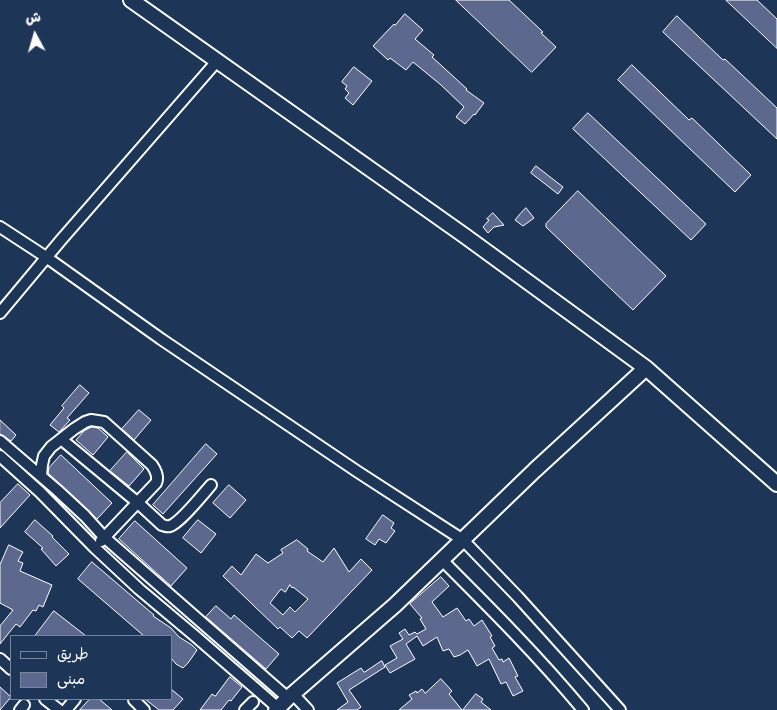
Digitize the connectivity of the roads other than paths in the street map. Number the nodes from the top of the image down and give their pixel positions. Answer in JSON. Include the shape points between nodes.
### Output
{"nodes":[{"id":1,"x":131,"y":0,"type":"edge"},
{"id":2,"x":218,"y":60,"type":"junction"},
{"id":3,"x":0,"y":227,"type":"edge"},
{"id":4,"x":46,"y":258,"type":"junction"},
{"id":5,"x":0,"y":313,"type":"edge"},
{"id":6,"x":646,"y":368,"type":"junction"},
{"id":7,"x":0,"y":440,"type":"edge"},
{"id":8,"x":61,"y":440,"type":"junction"},
{"id":9,"x":0,"y":456,"type":"edge"},
{"id":10,"x":41,"y":476,"type":"junction"},
{"id":11,"x":777,"y":484,"type":"edge"},
{"id":12,"x":211,"y":485,"type":"dead end"},
{"id":13,"x":57,"y":490,"type":"junction"},
{"id":14,"x":47,"y":500,"type":"junction"},
{"id":15,"x":137,"y":502,"type":"junction"},
{"id":16,"x":104,"y":537,"type":"junction"},
{"id":17,"x":463,"y":540,"type":"junction"},
{"id":18,"x":95,"y":548,"type":"junction"},
{"id":19,"x":442,"y":560,"type":"junction"},
{"id":20,"x":0,"y":659,"type":"edge"},
{"id":21,"x":10,"y":668,"type":"edge"},
{"id":22,"x":47,"y":700,"type":"edge"},
{"id":23,"x":74,"y":700,"type":"edge"},
{"id":24,"x":134,"y":700,"type":"dead end"},
{"id":25,"x":284,"y":703,"type":"edge"},
{"id":26,"x":56,"y":709,"type":"edge"},
{"id":27,"x":66,"y":710,"type":"edge"},
{"id":28,"x":144,"y":710,"type":"edge"},
{"id":29,"x":308,"y":710,"type":"edge"},
{"id":30,"x":583,"y":710,"type":"edge"},
{"id":31,"x":620,"y":710,"type":"edge"}],
"edges":[{"from":1,"to":2,"type":"street"},
{"from":2,"to":4,"type":"street"},
{"from":2,"to":6,"type":"street"},
{"from":3,"to":4,"type":"street"},
{"from":4,"to":5,"type":"street"},
{"from":4,"to":17,"type":"street","via":[[161,339]]},
{"from":6,"to":11,"type":"street"},
{"from":6,"to":17,"type":"street"},
{"from":7,"to":10,"type":"street"},
{"from":8,"to":10,"type":"street","via":[[44,456]]},
{"from":8,"to":15,"type":"street"},
{"from":8,"to":15,"type":"street","via":[[85,422],[104,422],[155,470],[156,483]]},
{"from":9,"to":14,"type":"street"},
{"from":10,"to":13,"type":"street"},
{"from":12,"to":15,"type":"street","via":[[181,519],[170,526],[162,525]]},
{"from":13,"to":14,"type":"street"},
{"from":13,"to":16,"type":"street"},
{"from":14,"to":18,"type":"street"},
{"from":15,"to":16,"type":"street"},
{"from":16,"to":18,"type":"street"},
{"from":16,"to":25,"type":"street"},
{"from":17,"to":19,"type":"street"},
{"from":17,"to":31,"type":"street"},
{"from":18,"to":25,"type":"street","via":[[202,642]]},
{"from":19,"to":25,"type":"street"},
{"from":19,"to":30,"type":"street"},
{"from":20,"to":21,"type":"street"},
{"from":22,"to":26,"type":"street"},
{"from":23,"to":27,"type":"street"},
{"from":24,"to":28,"type":"street"},
{"from":25,"to":29,"type":"street"}]}
